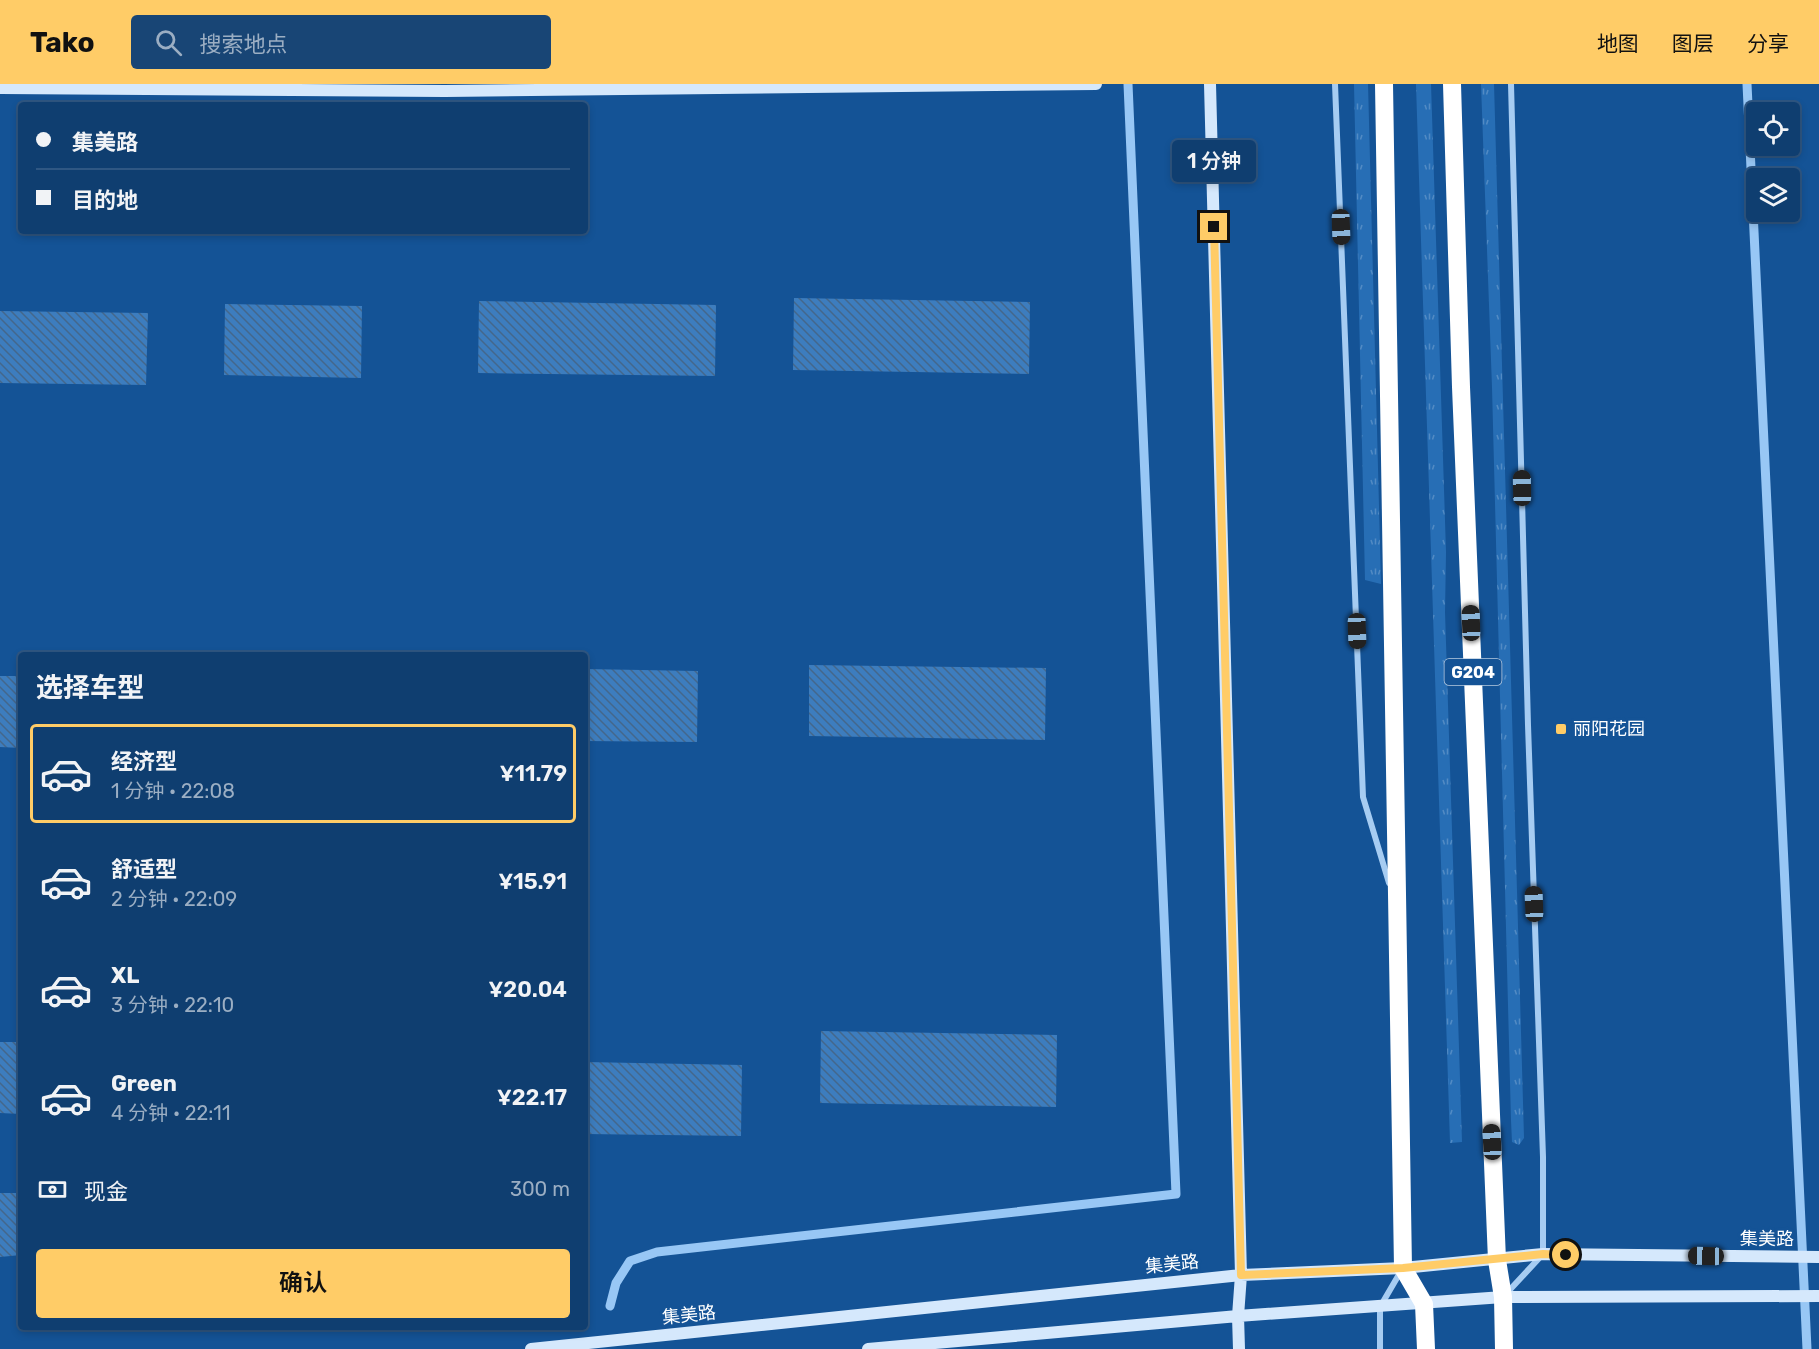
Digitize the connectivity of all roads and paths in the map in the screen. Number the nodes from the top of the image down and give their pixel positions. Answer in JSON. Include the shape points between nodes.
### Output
{"nodes":[{"id":1,"x":1088,"y":84,"type":"edge"},
{"id":2,"x":1096,"y":84,"type":"edge"},
{"id":3,"x":1210,"y":84,"type":"edge"},
{"id":4,"x":1335,"y":84,"type":"edge"},
{"id":5,"x":1384,"y":84,"type":"edge"},
{"id":6,"x":1452,"y":84,"type":"edge"},
{"id":7,"x":1511,"y":84,"type":"edge"},
{"id":8,"x":0,"y":88,"type":"edge"},
{"id":9,"x":1395,"y":900,"type":"junction"},
{"id":10,"x":1543,"y":1254,"type":"junction"},
{"id":11,"x":1819,"y":1257,"type":"edge"},
{"id":12,"x":1497,"y":1260,"type":"junction"},
{"id":13,"x":1403,"y":1268,"type":"junction"},
{"id":14,"x":1241,"y":1275,"type":"junction"},
{"id":15,"x":1819,"y":1296,"type":"edge"},
{"id":16,"x":1503,"y":1297,"type":"junction"},
{"id":17,"x":1424,"y":1304,"type":"junction"},
{"id":18,"x":1380,"y":1307,"type":"junction"},
{"id":19,"x":1238,"y":1316,"type":"junction"},
{"id":20,"x":531,"y":1349,"type":"edge"},
{"id":21,"x":868,"y":1349,"type":"edge"},
{"id":22,"x":1239,"y":1349,"type":"edge"},
{"id":23,"x":1380,"y":1349,"type":"edge"},
{"id":24,"x":1426,"y":1349,"type":"edge"},
{"id":25,"x":1504,"y":1349,"type":"edge"}],
"edges":[{"from":1,"to":2,"type":"street"},
{"from":1,"to":8,"type":"street","via":[[445,91]]},
{"from":3,"to":14,"type":"street"},
{"from":4,"to":9,"type":"street","via":[[1363,797]]},
{"from":5,"to":9,"type":"highway","via":[[1392,388]]},
{"from":6,"to":12,"type":"highway","number":"G204"},
{"from":7,"to":10,"type":"street"},
{"from":9,"to":13,"type":"highway"},
{"from":10,"to":11,"type":"street","name":"集美路"},
{"from":10,"to":12,"type":"street","name":"集美路"},
{"from":10,"to":16,"type":"street"},
{"from":12,"to":13,"type":"street","name":"集美路"},
{"from":12,"to":16,"type":"highway","number":"G204"},
{"from":13,"to":14,"type":"street","name":"集美路"},
{"from":13,"to":17,"type":"highway"},
{"from":13,"to":18,"type":"street"},
{"from":14,"to":19,"type":"street"},
{"from":14,"to":20,"type":"street","name":"集美路"},
{"from":15,"to":16,"type":"street"},
{"from":16,"to":17,"type":"street"},
{"from":16,"to":25,"type":"highway","number":"G204"},
{"from":17,"to":18,"type":"street"},
{"from":17,"to":24,"type":"highway"},
{"from":18,"to":19,"type":"street"},
{"from":18,"to":23,"type":"street"},
{"from":19,"to":21,"type":"street"},
{"from":19,"to":22,"type":"street"}]}
